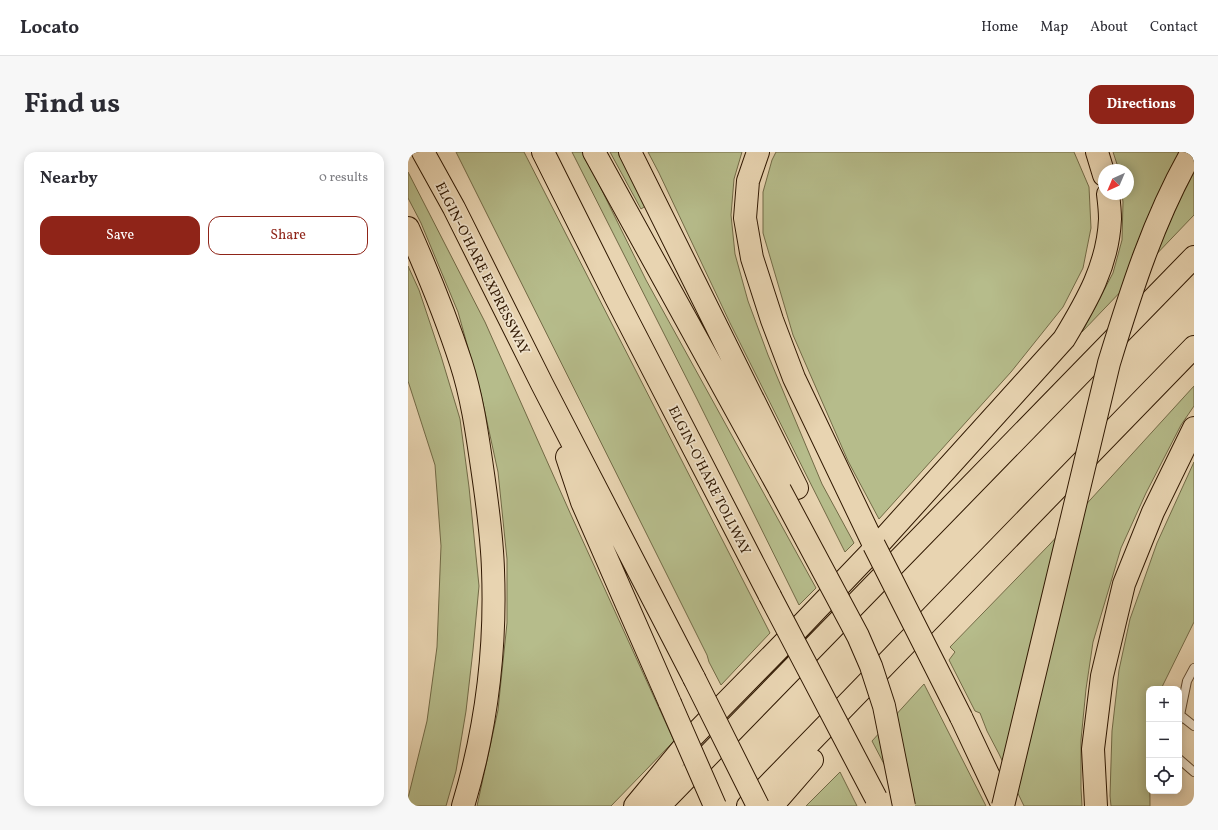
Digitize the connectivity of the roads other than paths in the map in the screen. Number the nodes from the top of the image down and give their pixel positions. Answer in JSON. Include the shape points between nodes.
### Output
{"nodes":[{"id":1,"x":423,"y":152,"type":"edge"},
{"id":2,"x":543,"y":152,"type":"edge"},
{"id":3,"x":594,"y":152,"type":"edge"},
{"id":4,"x":630,"y":152,"type":"edge"},
{"id":5,"x":758,"y":152,"type":"edge"},
{"id":6,"x":1097,"y":152,"type":"edge"},
{"id":7,"x":1192,"y":152,"type":"edge"},
{"id":8,"x":1101,"y":164,"type":"edge"},
{"id":9,"x":1108,"y":200,"type":"edge"},
{"id":10,"x":408,"y":228,"type":"edge"},
{"id":11,"x":1194,"y":257,"type":"edge"},
{"id":12,"x":1194,"y":347,"type":"edge"},
{"id":13,"x":542,"y":384,"type":"junction"},
{"id":14,"x":1194,"y":428,"type":"edge"},
{"id":15,"x":789,"y":489,"type":"junction"},
{"id":16,"x":982,"y":566,"type":"junction"},
{"id":17,"x":1194,"y":668,"type":"edge"},
{"id":18,"x":1182,"y":704,"type":"edge"},
{"id":19,"x":1182,"y":720,"type":"edge"},
{"id":20,"x":1194,"y":726,"type":"edge"},
{"id":21,"x":1182,"y":762,"type":"edge"},
{"id":22,"x":1194,"y":772,"type":"edge"},
{"id":23,"x":878,"y":802,"type":"edge"},
{"id":24,"x":463,"y":806,"type":"edge"},
{"id":25,"x":635,"y":806,"type":"edge"},
{"id":26,"x":659,"y":806,"type":"edge"},
{"id":27,"x":715,"y":806,"type":"edge"},
{"id":28,"x":748,"y":806,"type":"edge"},
{"id":29,"x":758,"y":806,"type":"edge"},
{"id":30,"x":772,"y":806,"type":"edge"},
{"id":31,"x":904,"y":806,"type":"edge"},
{"id":32,"x":907,"y":806,"type":"edge"},
{"id":33,"x":1003,"y":806,"type":"edge"},
{"id":34,"x":1096,"y":806,"type":"edge"}],
"edges":[{"from":1,"to":13,"type":"highway","name":"ELGIN-O'HARE EXPRESSWAY","via":[[454,208]]},
{"from":2,"to":23,"type":"highway","name":"ELGIN-O'HARE TOLLWAY","bridge":true},
{"from":3,"to":15,"type":"highway"},
{"from":4,"to":15,"type":"highway"},
{"from":5,"to":33,"type":"highway","bridge":true,"via":[[748,181],[745,218],[752,258],[772,320],[794,378],[848,494]]},
{"from":6,"to":8,"type":"highway"},
{"from":7,"to":33,"type":"highway","bridge":true,"via":[[1149,242],[1109,363]]},
{"from":9,"to":25,"type":"highway","via":[[1110,218],[1106,250],[1085,305],[1064,339],[877,546],[693,736]]},
{"from":10,"to":24,"type":"highway","via":[[435,288],[462,365],[477,429],[489,516],[493,570],[488,681],[482,722]]},
{"from":11,"to":26,"type":"highway"},
{"from":12,"to":16,"type":"highway"},
{"from":13,"to":27,"type":"highway","bridge":true,"via":[[582,502]]},
{"from":13,"to":29,"type":"highway","bridge":true},
{"from":14,"to":34,"type":"highway","via":[[1153,512],[1124,584],[1102,676],[1093,749]]},
{"from":15,"to":31,"type":"highway","bridge":true,"via":[[871,666],[884,706]]},
{"from":15,"to":32,"type":"highway","via":[[867,630],[894,702],[908,779]]},
{"from":16,"to":28,"type":"highway"},
{"from":16,"to":30,"type":"highway"},
{"from":17,"to":18,"type":"lane","via":[[1187,681]]},
{"from":19,"to":20,"type":"lane"},
{"from":21,"to":22,"type":"lane"}]}
